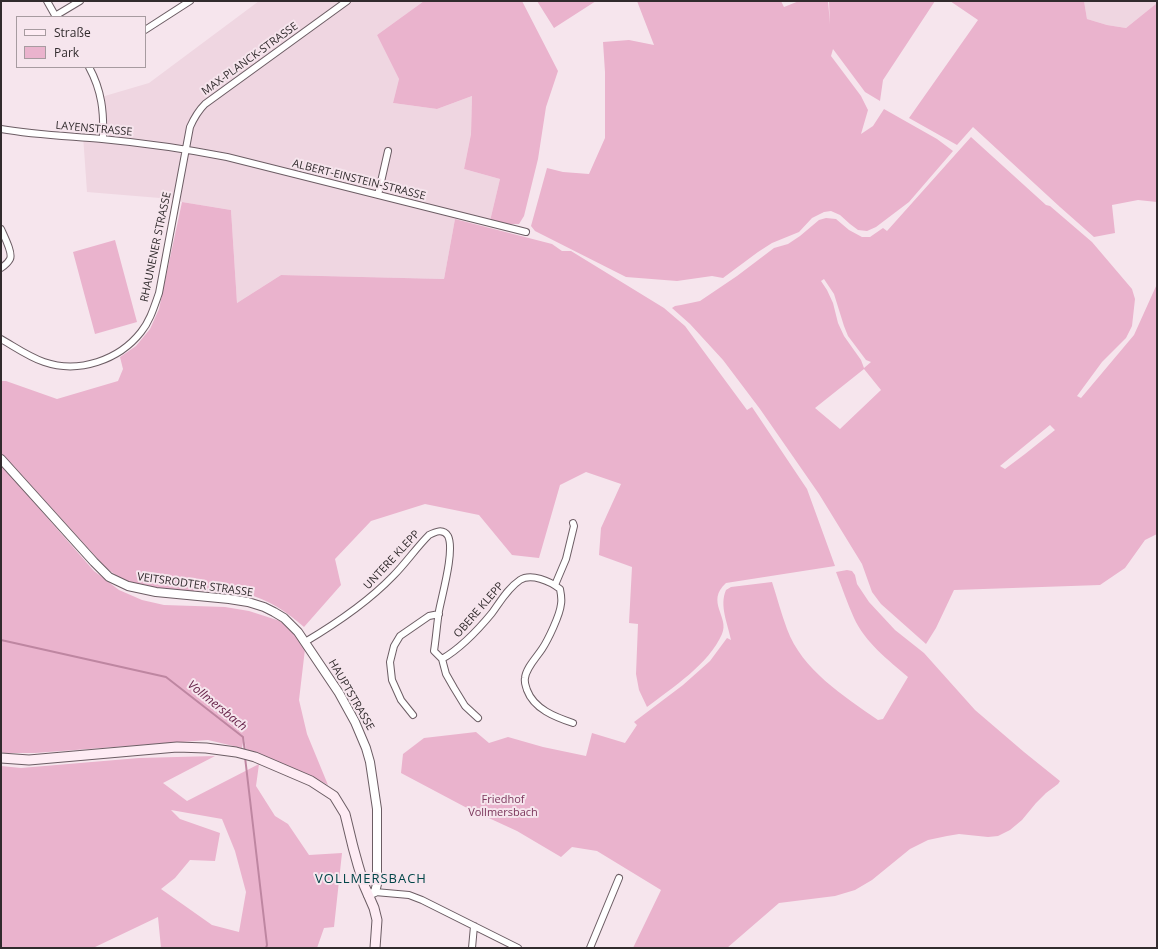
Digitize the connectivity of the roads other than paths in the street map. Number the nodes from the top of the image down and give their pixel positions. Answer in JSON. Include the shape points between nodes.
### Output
{"nodes":[{"id":1,"x":47,"y":1,"type":"edge"},
{"id":2,"x":80,"y":1,"type":"edge"},
{"id":3,"x":190,"y":1,"type":"edge"},
{"id":4,"x":347,"y":1,"type":"edge"},
{"id":5,"x":55,"y":16,"type":"edge"},
{"id":6,"x":58,"y":16,"type":"edge"},
{"id":7,"x":146,"y":29,"type":"edge"},
{"id":8,"x":90,"y":68,"type":"edge"},
{"id":9,"x":1,"y":129,"type":"edge"},
{"id":10,"x":103,"y":139,"type":"junction"},
{"id":11,"x":186,"y":149,"type":"junction"},
{"id":12,"x":388,"y":151,"type":"dead end"},
{"id":13,"x":378,"y":195,"type":"junction"},
{"id":14,"x":1,"y":229,"type":"edge"},
{"id":15,"x":526,"y":232,"type":"dead end"},
{"id":16,"x":1,"y":268,"type":"edge"},
{"id":17,"x":1,"y":339,"type":"edge"},
{"id":18,"x":1,"y":459,"type":"edge"},
{"id":19,"x":573,"y":523,"type":"dead end"},
{"id":20,"x":555,"y":585,"type":"junction"},
{"id":21,"x":439,"y":614,"type":"junction"},
{"id":22,"x":305,"y":642,"type":"junction"},
{"id":23,"x":442,"y":659,"type":"junction"},
{"id":24,"x":413,"y":715,"type":"dead end"},
{"id":25,"x":478,"y":718,"type":"dead end"},
{"id":26,"x":573,"y":723,"type":"dead end"},
{"id":27,"x":1,"y":758,"type":"edge"},
{"id":28,"x":619,"y":878,"type":"dead end"},
{"id":29,"x":372,"y":893,"type":"junction"},
{"id":30,"x":474,"y":926,"type":"junction"},
{"id":31,"x":375,"y":948,"type":"edge"},
{"id":32,"x":472,"y":948,"type":"edge"},
{"id":33,"x":518,"y":948,"type":"edge"},
{"id":34,"x":590,"y":948,"type":"edge"}],
"edges":[{"from":1,"to":5,"type":"street"},
{"from":2,"to":6,"type":"street"},
{"from":3,"to":7,"type":"street"},
{"from":4,"to":11,"type":"street","name":"MAX-PLANCK-STRASSE","via":[[200,109],[190,127]]},
{"from":8,"to":10,"type":"street","via":[[101,95]]},
{"from":9,"to":10,"type":"street","name":"LAYENSTRASSE","via":[[51,136]]},
{"from":10,"to":11,"type":"street","name":"LAYENSTRASSE"},
{"from":11,"to":13,"type":"street","name":"ALBERT-EINSTEIN-STRASSE"},
{"from":11,"to":17,"type":"street","name":"RHAUNENER STRASSE","via":[[159,293],[152,314],[131,344],[98,362],[62,366],[44,362]]},
{"from":12,"to":13,"type":"street"},
{"from":13,"to":15,"type":"street","name":"ALBERT-EINSTEIN-STRASSE"},
{"from":14,"to":16,"type":"street","via":[[11,258]]},
{"from":18,"to":22,"type":"street","name":"VEITSRODTER STRASSE","via":[[109,577],[128,586],[156,592],[229,599],[264,607],[284,618]]},
{"from":19,"to":20,"type":"street","via":[[566,559]]},
{"from":20,"to":23,"type":"street","name":"OBERE KLEPP","via":[[534,577],[521,580],[510,589],[466,642]]},
{"from":20,"to":26,"type":"street","via":[[560,589],[561,606],[553,629],[528,670],[525,684],[539,707],[551,715]]},
{"from":21,"to":22,"type":"street","name":"UNTERE KLEPP","via":[[450,550],[448,537],[441,531],[429,535],[372,597]]},
{"from":21,"to":23,"type":"street","name":"UNTERE KLEPP","via":[[434,651]]},
{"from":21,"to":24,"type":"street","via":[[429,616],[400,636],[394,646],[390,662],[392,680],[401,700]]},
{"from":22,"to":29,"type":"street","name":"HAUPTSTRASSE","via":[[355,722],[370,762],[377,809],[378,865],[377,884]]},
{"from":23,"to":25,"type":"street","via":[[446,674],[454,688],[465,706]]},
{"from":27,"to":29,"type":"main road","via":[[29,760],[177,747],[206,748],[255,757],[312,781],[334,796],[345,814],[352,847]]},
{"from":28,"to":34,"type":"street"},
{"from":29,"to":30,"type":"street","via":[[409,895]]},
{"from":29,"to":31,"type":"main road","name":"HAUPTSTRASSE","via":[[376,920]]},
{"from":30,"to":32,"type":"street"},
{"from":30,"to":33,"type":"street"}]}
